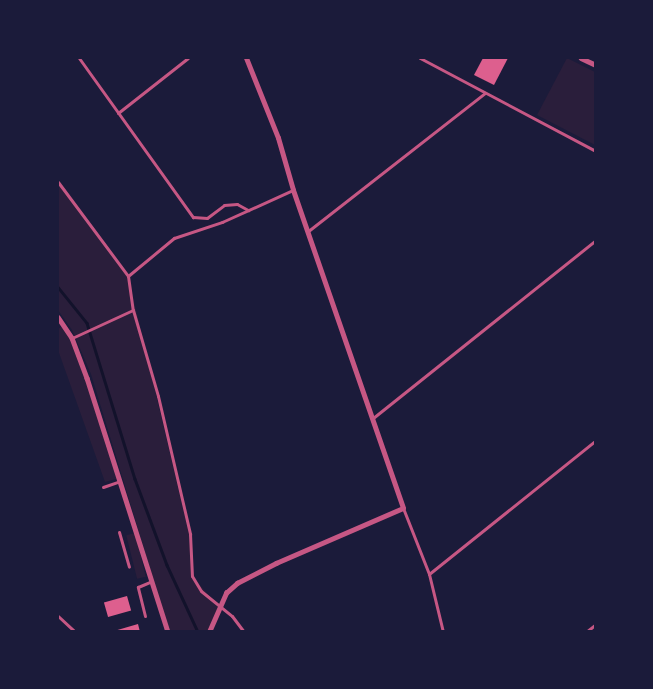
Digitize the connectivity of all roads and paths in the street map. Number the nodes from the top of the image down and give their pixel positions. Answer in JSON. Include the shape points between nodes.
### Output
{"nodes":[{"id":1,"x":79,"y":58,"type":"edge"},
{"id":2,"x":188,"y":58,"type":"edge"},
{"id":3,"x":246,"y":58,"type":"edge"},
{"id":4,"x":420,"y":58,"type":"edge"},
{"id":5,"x":581,"y":58,"type":"edge"},
{"id":6,"x":596,"y":65,"type":"edge"},
{"id":7,"x":485,"y":93,"type":"junction"},
{"id":8,"x":118,"y":113,"type":"junction"},
{"id":9,"x":596,"y":151,"type":"edge"},
{"id":10,"x":58,"y":182,"type":"edge"},
{"id":11,"x":293,"y":190,"type":"junction"},
{"id":12,"x":248,"y":210,"type":"junction"},
{"id":13,"x":307,"y":232,"type":"junction"},
{"id":14,"x":596,"y":240,"type":"edge"},
{"id":15,"x":128,"y":276,"type":"junction"},
{"id":16,"x":134,"y":310,"type":"junction"},
{"id":17,"x":58,"y":317,"type":"edge"},
{"id":18,"x":72,"y":338,"type":"junction"},
{"id":19,"x":373,"y":418,"type":"junction"},
{"id":20,"x":596,"y":440,"type":"edge"},
{"id":21,"x":120,"y":482,"type":"junction"},
{"id":22,"x":103,"y":486,"type":"dead end"},
{"id":23,"x":403,"y":508,"type":"junction"},
{"id":24,"x":119,"y":532,"type":"dead end"},
{"id":25,"x":129,"y":567,"type":"dead end"},
{"id":26,"x":429,"y":574,"type":"junction"},
{"id":27,"x":152,"y":582,"type":"junction"},
{"id":28,"x":218,"y":607,"type":"junction"},
{"id":29,"x":58,"y":616,"type":"edge"},
{"id":30,"x":145,"y":616,"type":"dead end"},
{"id":31,"x":596,"y":624,"type":"edge"},
{"id":32,"x":212,"y":630,"type":"edge"},
{"id":33,"x":75,"y":632,"type":"edge"},
{"id":34,"x":168,"y":632,"type":"edge"},
{"id":35,"x":244,"y":632,"type":"edge"},
{"id":36,"x":442,"y":632,"type":"edge"},
{"id":37,"x":586,"y":632,"type":"edge"}],
"edges":[{"from":1,"to":8,"type":"street"},
{"from":2,"to":8,"type":"street"},
{"from":3,"to":11,"type":"street","via":[[278,138]]},
{"from":4,"to":7,"type":"street"},
{"from":5,"to":6,"type":"street"},
{"from":7,"to":9,"type":"street"},
{"from":7,"to":13,"type":"street"},
{"from":8,"to":12,"type":"street","via":[[193,217],[207,218],[224,205],[237,204]]},
{"from":10,"to":15,"type":"street"},
{"from":11,"to":12,"type":"street"},
{"from":11,"to":13,"type":"street"},
{"from":12,"to":15,"type":"street","via":[[174,238]]},
{"from":13,"to":19,"type":"street"},
{"from":14,"to":19,"type":"street"},
{"from":15,"to":16,"type":"street"},
{"from":16,"to":18,"type":"street"},
{"from":16,"to":28,"type":"street","via":[[190,534],[192,576],[200,591]]},
{"from":17,"to":18,"type":"street"},
{"from":18,"to":21,"type":"street","via":[[88,378]]},
{"from":19,"to":23,"type":"street"},
{"from":20,"to":26,"type":"street"},
{"from":21,"to":22,"type":"street"},
{"from":21,"to":27,"type":"street"},
{"from":23,"to":26,"type":"street"},
{"from":23,"to":28,"type":"street","via":[[237,583]]},
{"from":24,"to":25,"type":"street"},
{"from":26,"to":36,"type":"street"},
{"from":27,"to":30,"type":"street","via":[[138,587]]},
{"from":27,"to":34,"type":"street"},
{"from":28,"to":32,"type":"street"},
{"from":28,"to":35,"type":"street","via":[[232,616]]},
{"from":29,"to":33,"type":"street"},
{"from":31,"to":37,"type":"street"}]}
